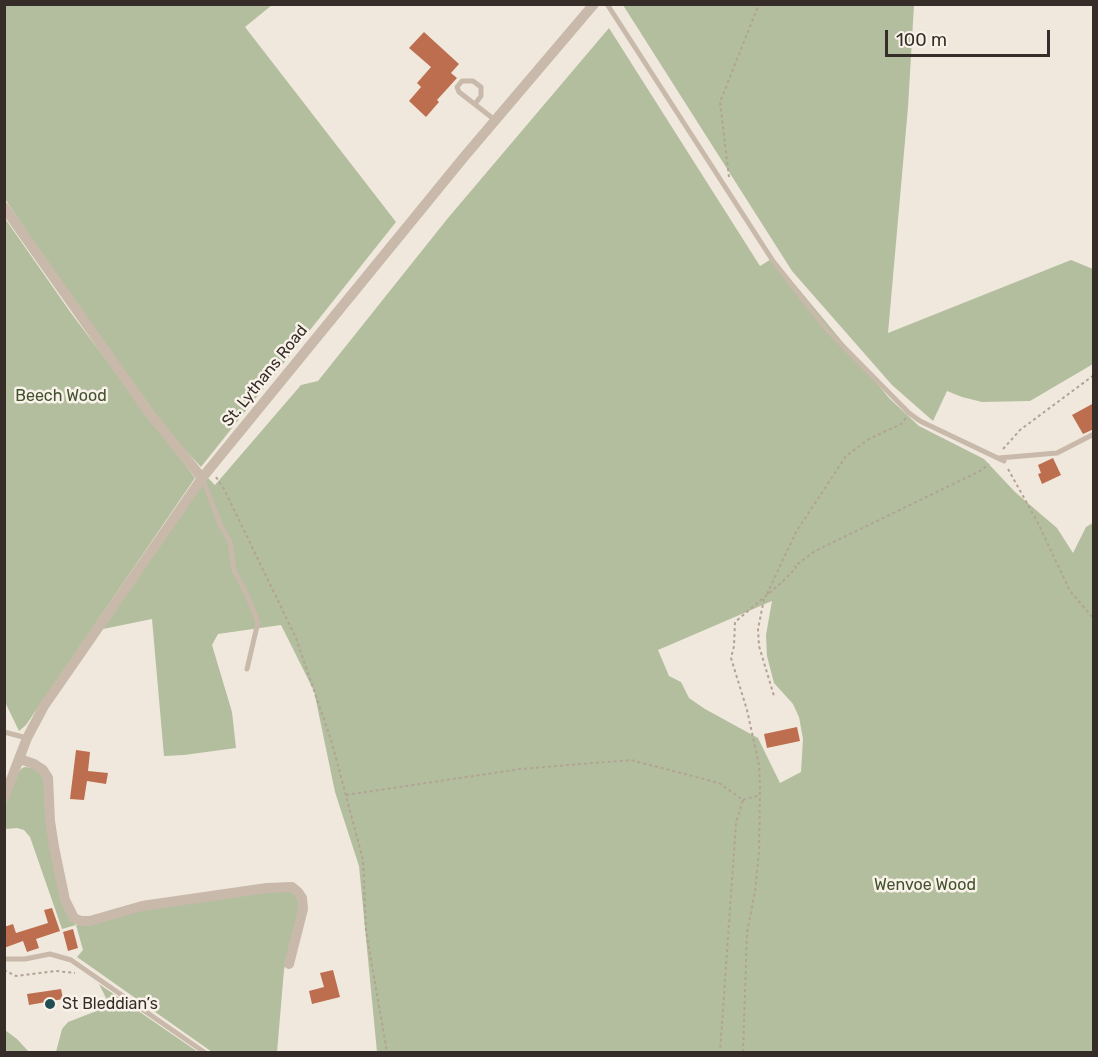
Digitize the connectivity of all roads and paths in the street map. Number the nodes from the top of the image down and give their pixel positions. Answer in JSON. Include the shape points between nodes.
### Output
{"nodes":[{"id":1,"x":594,"y":4,"type":"edge"},
{"id":2,"x":607,"y":4,"type":"edge"},
{"id":3,"x":759,"y":4,"type":"edge"},
{"id":4,"x":475,"y":104,"type":"junction"},
{"id":5,"x":495,"y":120,"type":"junction"},
{"id":6,"x":730,"y":183,"type":"dead end"},
{"id":7,"x":4,"y":207,"type":"edge"},
{"id":8,"x":1094,"y":375,"type":"edge"},
{"id":9,"x":909,"y":414,"type":"junction"},
{"id":10,"x":1094,"y":434,"type":"edge"},
{"id":11,"x":997,"y":457,"type":"junction"},
{"id":12,"x":1004,"y":461,"type":"joint"},
{"id":13,"x":210,"y":468,"type":"junction"},
{"id":14,"x":202,"y":478,"type":"junction"},
{"id":15,"x":765,"y":597,"type":"junction"},
{"id":16,"x":1094,"y":619,"type":"edge"},
{"id":17,"x":247,"y":669,"type":"dead end"},
{"id":18,"x":774,"y":696,"type":"dead end"},
{"id":19,"x":4,"y":732,"type":"edge"},
{"id":20,"x":27,"y":738,"type":"junction"},
{"id":21,"x":20,"y":759,"type":"junction"},
{"id":22,"x":346,"y":795,"type":"junction"},
{"id":23,"x":760,"y":795,"type":"junction"},
{"id":24,"x":4,"y":798,"type":"edge"},
{"id":25,"x":743,"y":800,"type":"junction"},
{"id":26,"x":4,"y":959,"type":"edge"},
{"id":27,"x":289,"y":964,"type":"dead end"},
{"id":28,"x":4,"y":970,"type":"edge"},
{"id":29,"x":93,"y":975,"type":"junction"},
{"id":30,"x":204,"y":1053,"type":"edge"},
{"id":31,"x":387,"y":1053,"type":"edge"},
{"id":32,"x":720,"y":1053,"type":"edge"},
{"id":33,"x":743,"y":1053,"type":"edge"}],
"edges":[{"from":1,"to":5,"type":"street","name":"St. Lythans Road"},
{"from":2,"to":9,"type":"lane","via":[[773,261],[828,331]]},
{"from":3,"to":6,"type":"path","via":[[720,102]]},
{"from":4,"to":4,"type":"lane","via":[[459,92],[457,87],[462,81],[473,81],[481,87]]},
{"from":4,"to":5,"type":"lane"},
{"from":5,"to":13,"type":"street","name":"St. Lythans Road"},
{"from":7,"to":14,"type":"street","via":[[150,414]]},
{"from":8,"to":11,"type":"path","via":[[1020,430]]},
{"from":9,"to":11,"type":"lane"},
{"from":9,"to":15,"type":"path","via":[[902,424],[846,456],[796,532]]},
{"from":10,"to":11,"type":"lane","via":[[1058,453]]},
{"from":11,"to":12,"type":"lane"},
{"from":11,"to":15,"type":"path","via":[[980,471],[815,551]]},
{"from":12,"to":16,"type":"path","via":[[1070,591]]},
{"from":13,"to":14,"type":"street","name":"St. Lythans Road"},
{"from":13,"to":22,"type":"path","via":[[224,489],[296,638]]},
{"from":14,"to":17,"type":"lane","via":[[230,542],[234,570],[258,622]]},
{"from":14,"to":20,"type":"street","name":"St. Lythans Road","via":[[44,706]]},
{"from":15,"to":18,"type":"path","via":[[759,646]]},
{"from":15,"to":23,"type":"path","via":[[735,622],[730,658],[747,710],[759,765]]},
{"from":19,"to":20,"type":"lane"},
{"from":20,"to":21,"type":"street","name":"St. Lythans Road"},
{"from":21,"to":24,"type":"street","name":"St. Lythans Road"},
{"from":21,"to":27,"type":"street","via":[[43,770],[48,778],[54,847],[65,900],[74,918],[90,921],[142,906],[292,887],[302,898],[303,909]]},
{"from":22,"to":25,"type":"path","via":[[520,769],[631,760],[719,783]]},
{"from":22,"to":31,"type":"path","via":[[363,860],[366,931]]},
{"from":23,"to":25,"type":"path"},
{"from":23,"to":33,"type":"path","via":[[759,852],[747,933]]},
{"from":25,"to":32,"type":"path","via":[[736,823]]},
{"from":26,"to":29,"type":"lane","via":[[50,954],[70,960]]},
{"from":28,"to":29,"type":"path","via":[[16,976],[56,971]]},
{"from":29,"to":30,"type":"lane"}]}
